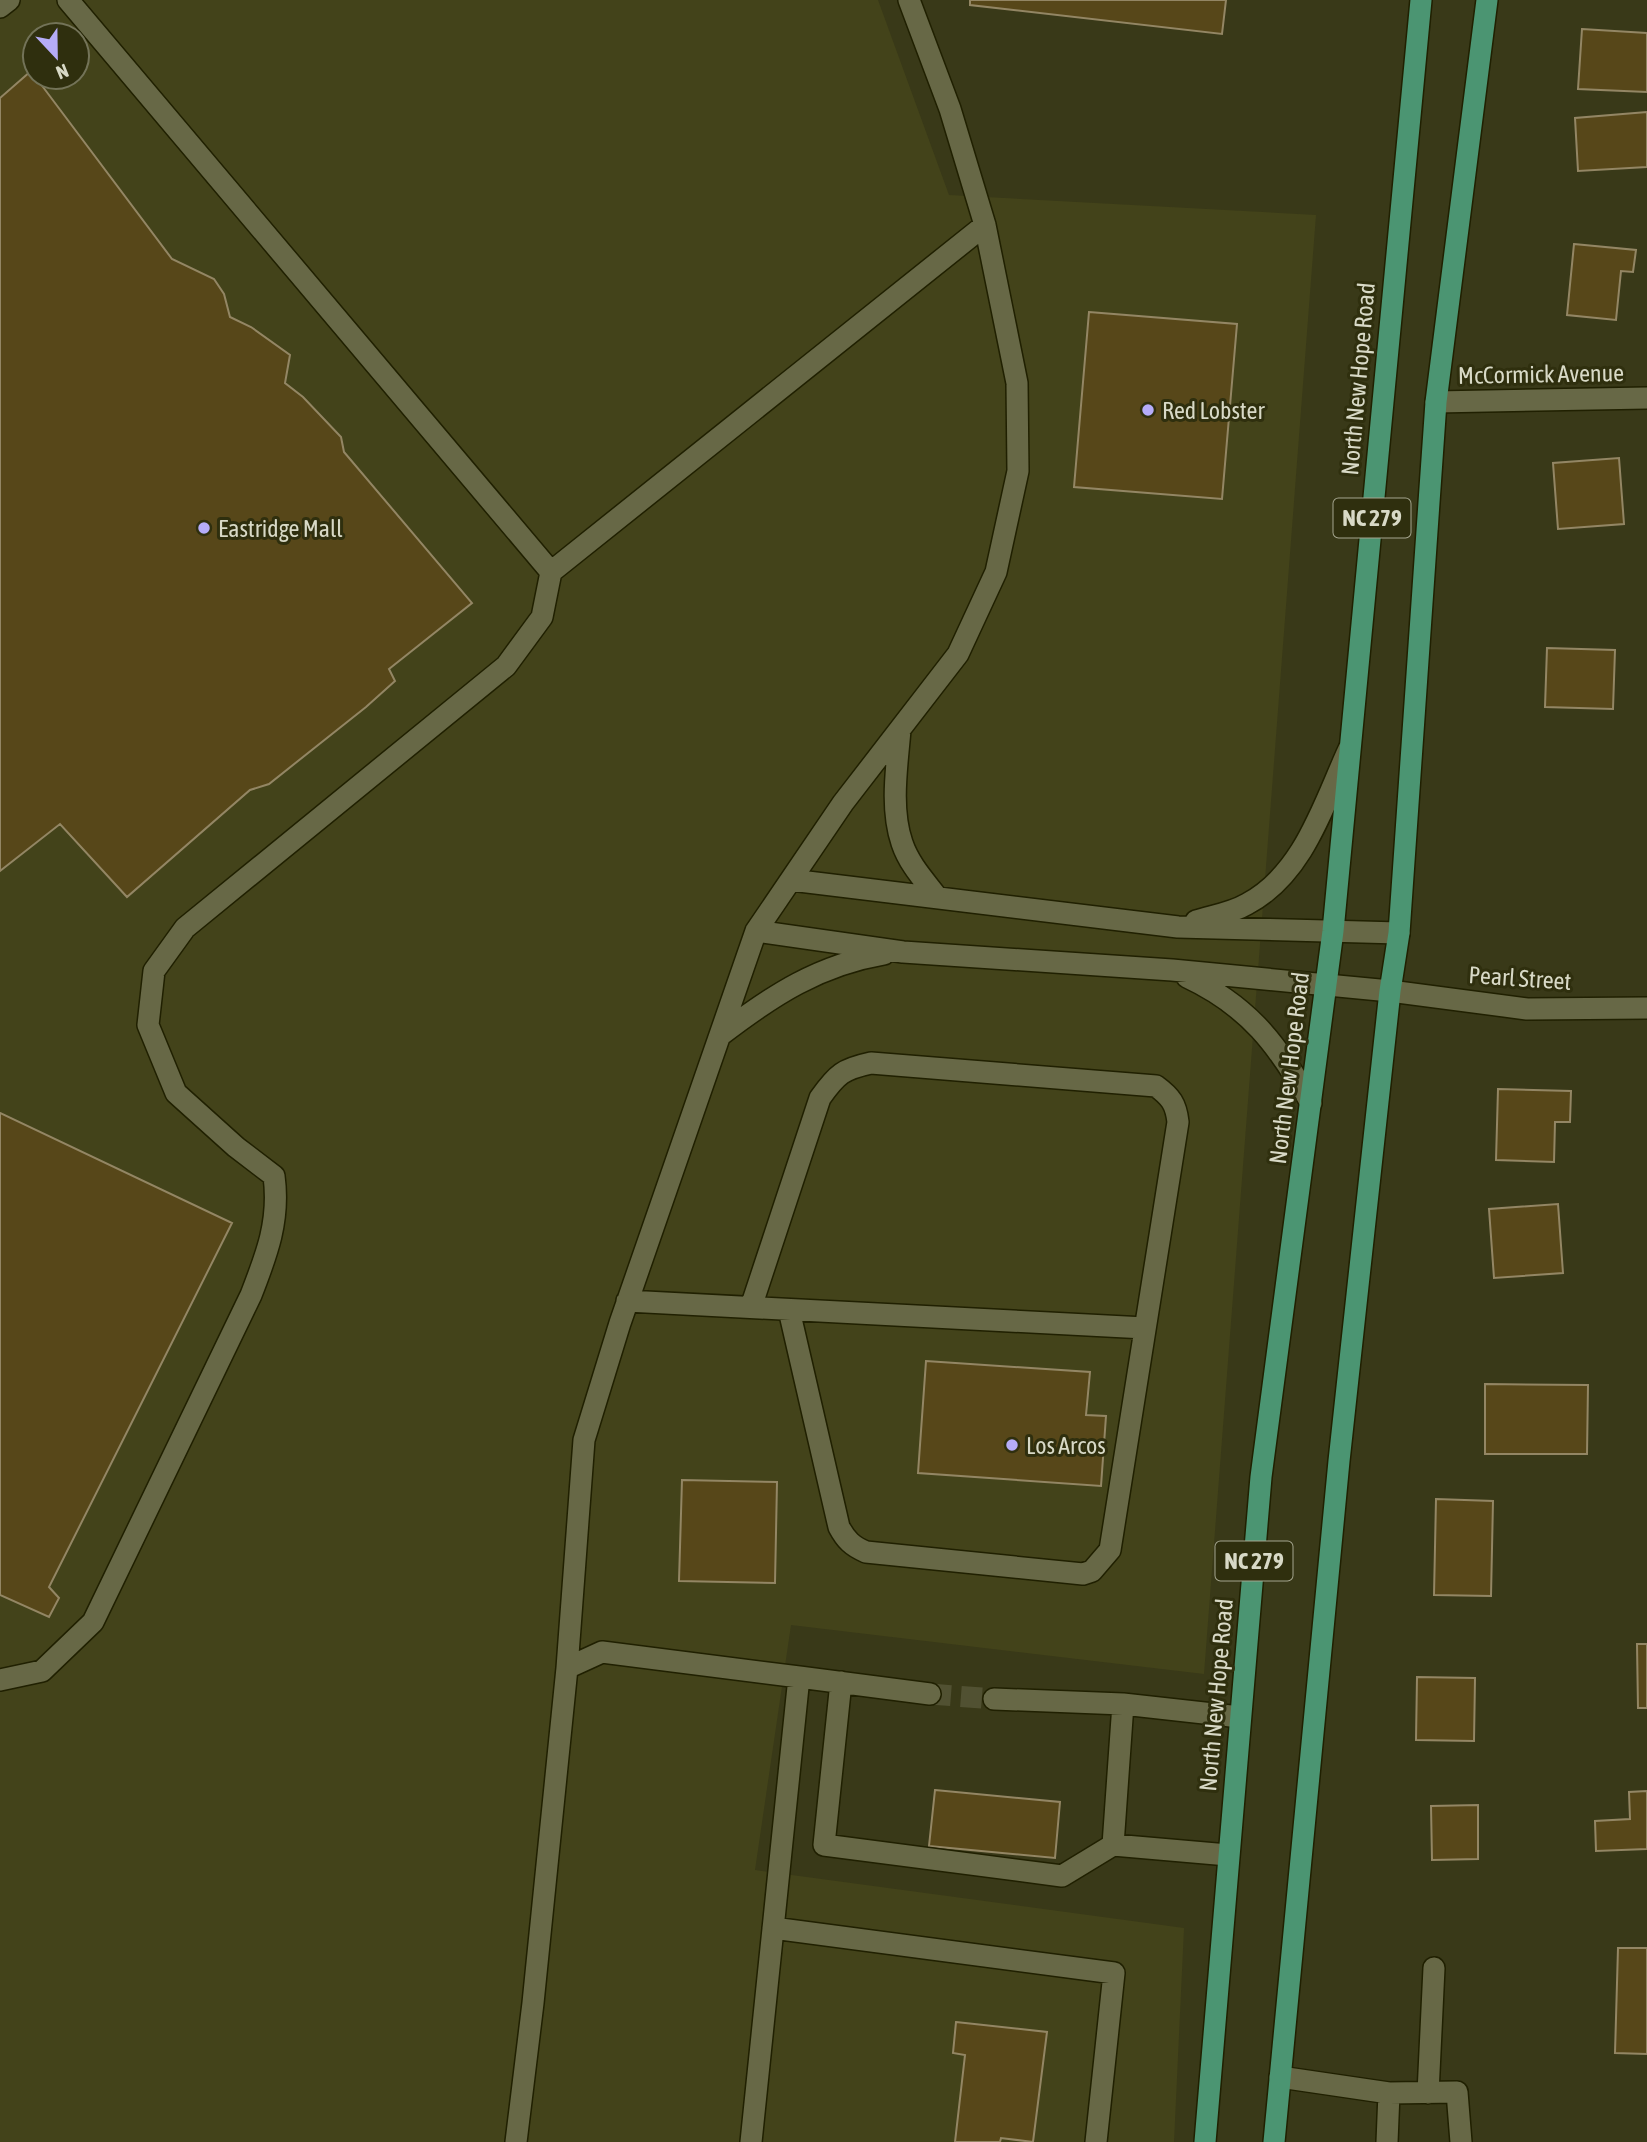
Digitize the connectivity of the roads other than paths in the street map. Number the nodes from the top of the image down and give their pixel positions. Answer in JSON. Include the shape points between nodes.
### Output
{"nodes":[{"id":1,"x":9,"y":0,"type":"edge"},
{"id":2,"x":68,"y":0,"type":"edge"},
{"id":3,"x":909,"y":0,"type":"edge"},
{"id":4,"x":1421,"y":0,"type":"edge"},
{"id":5,"x":1487,"y":0,"type":"edge"},
{"id":6,"x":0,"y":7,"type":"edge"},
{"id":7,"x":985,"y":225,"type":"junction"},
{"id":8,"x":1647,"y":398,"type":"edge"},
{"id":9,"x":1436,"y":402,"type":"junction"},
{"id":10,"x":551,"y":572,"type":"junction"},
{"id":11,"x":900,"y":730,"type":"junction"},
{"id":12,"x":1350,"y":747,"type":"junction"},
{"id":13,"x":791,"y":880,"type":"junction"},
{"id":14,"x":937,"y":897,"type":"junction"},
{"id":15,"x":1178,"y":927,"type":"junction"},
{"id":16,"x":756,"y":931,"type":"junction"},
{"id":17,"x":1333,"y":931,"type":"junction"},
{"id":18,"x":1399,"y":933,"type":"junction"},
{"id":19,"x":903,"y":952,"type":"junction"},
{"id":20,"x":1172,"y":970,"type":"junction"},
{"id":21,"x":1327,"y":985,"type":"junction"},
{"id":22,"x":1390,"y":991,"type":"junction"},
{"id":23,"x":1647,"y":1008,"type":"edge"},
{"id":24,"x":722,"y":1034,"type":"junction"},
{"id":25,"x":1311,"y":1103,"type":"junction"},
{"id":26,"x":628,"y":1301,"type":"junction"},
{"id":27,"x":751,"y":1307,"type":"junction"},
{"id":28,"x":789,"y":1310,"type":"junction"},
{"id":29,"x":1145,"y":1328,"type":"junction"},
{"id":30,"x":567,"y":1668,"type":"junction"},
{"id":31,"x":799,"y":1677,"type":"junction"},
{"id":32,"x":0,"y":1680,"type":"edge"},
{"id":33,"x":841,"y":1682,"type":"junction"},
{"id":34,"x":930,"y":1694,"type":"tunnel mouth"},
{"id":35,"x":994,"y":1699,"type":"tunnel mouth"},
{"id":36,"x":1123,"y":1704,"type":"junction"},
{"id":37,"x":1240,"y":1717,"type":"junction"},
{"id":38,"x":1113,"y":1845,"type":"junction"},
{"id":39,"x":1228,"y":1855,"type":"junction"},
{"id":40,"x":773,"y":1928,"type":"junction"},
{"id":41,"x":1434,"y":1968,"type":"dead end"},
{"id":42,"x":1280,"y":2077,"type":"junction"},
{"id":43,"x":1389,"y":2093,"type":"junction"},
{"id":44,"x":1428,"y":2093,"type":"junction"},
{"id":45,"x":516,"y":2142,"type":"edge"},
{"id":46,"x":751,"y":2142,"type":"edge"},
{"id":47,"x":1096,"y":2142,"type":"edge"},
{"id":48,"x":1205,"y":2142,"type":"edge"},
{"id":49,"x":1274,"y":2142,"type":"edge"},
{"id":50,"x":1387,"y":2142,"type":"edge"},
{"id":51,"x":1461,"y":2142,"type":"edge"}],
"edges":[{"from":1,"to":6,"type":"street"},
{"from":2,"to":10,"type":"street"},
{"from":3,"to":7,"type":"street","via":[[950,109]]},
{"from":4,"to":12,"type":"main road","name":"North New Hope Road","number":"NC 279"},
{"from":5,"to":9,"type":"main road"},
{"from":7,"to":10,"type":"street"},
{"from":7,"to":11,"type":"street","via":[[1017,383],[1018,471],[996,572],[958,654]]},
{"from":8,"to":9,"type":"street","name":"McCormick Avenue"},
{"from":9,"to":18,"type":"main road"},
{"from":10,"to":32,"type":"street","via":[[542,617],[506,666],[186,928],[155,971],[148,1025],[176,1093],[274,1175],[277,1200],[270,1247],[93,1622],[42,1671]]},
{"from":11,"to":13,"type":"street"},
{"from":11,"to":14,"type":"street","via":[[897,820],[913,866]]},
{"from":12,"to":15,"type":"street","via":[[1303,850],[1280,880],[1247,904]]},
{"from":12,"to":17,"type":"main road","name":"North New Hope Road","number":"NC 279"},
{"from":13,"to":14,"type":"street"},
{"from":13,"to":16,"type":"street"},
{"from":14,"to":15,"type":"street"},
{"from":15,"to":17,"type":"street"},
{"from":16,"to":19,"type":"street"},
{"from":16,"to":24,"type":"street"},
{"from":17,"to":18,"type":"street"},
{"from":17,"to":21,"type":"main road","name":"North New Hope Road","number":"NC 279"},
{"from":18,"to":22,"type":"main road"},
{"from":19,"to":20,"type":"street","name":"Pearl Street"},
{"from":19,"to":24,"type":"street","via":[[839,965],[800,981]]},
{"from":20,"to":21,"type":"street","name":"Pearl Street"},
{"from":20,"to":25,"type":"street","via":[[1227,999],[1268,1035]]},
{"from":21,"to":22,"type":"street","name":"Pearl Street"},
{"from":21,"to":25,"type":"main road","name":"North New Hope Road","number":"NC 279"},
{"from":22,"to":23,"type":"street","name":"Pearl Street","via":[[1527,1009]]},
{"from":22,"to":42,"type":"main road"},
{"from":24,"to":26,"type":"street"},
{"from":25,"to":37,"type":"main road","name":"North New Hope Road","number":"NC 279","via":[[1261,1478]]},
{"from":26,"to":27,"type":"street"},
{"from":26,"to":30,"type":"street","via":[[584,1440]]},
{"from":27,"to":28,"type":"street"},
{"from":27,"to":29,"type":"street","via":[[820,1098],[834,1077],[872,1063],[1156,1086],[1169,1095],[1178,1122]]},
{"from":28,"to":29,"type":"street"},
{"from":28,"to":29,"type":"street","via":[[839,1527],[853,1547],[1083,1574],[1092,1571],[1110,1550]]},
{"from":30,"to":31,"type":"street","via":[[602,1652]]},
{"from":30,"to":45,"type":"street"},
{"from":31,"to":33,"type":"street"},
{"from":31,"to":40,"type":"street"},
{"from":33,"to":34,"type":"street"},
{"from":33,"to":38,"type":"street","via":[[824,1845],[1062,1876]]},
{"from":35,"to":36,"type":"street"},
{"from":36,"to":37,"type":"street"},
{"from":36,"to":38,"type":"street"},
{"from":37,"to":39,"type":"main road","name":"North New Hope Road","number":"NC 279"},
{"from":38,"to":39,"type":"street"},
{"from":39,"to":48,"type":"main road","name":"North New Hope Road","number":"NC 279"},
{"from":40,"to":46,"type":"street"},
{"from":40,"to":47,"type":"street","via":[[1114,1973]]},
{"from":41,"to":44,"type":"street"},
{"from":42,"to":43,"type":"street"},
{"from":42,"to":49,"type":"main road"},
{"from":43,"to":44,"type":"street"},
{"from":43,"to":50,"type":"street"},
{"from":44,"to":51,"type":"street","via":[[1457,2092]]}]}
